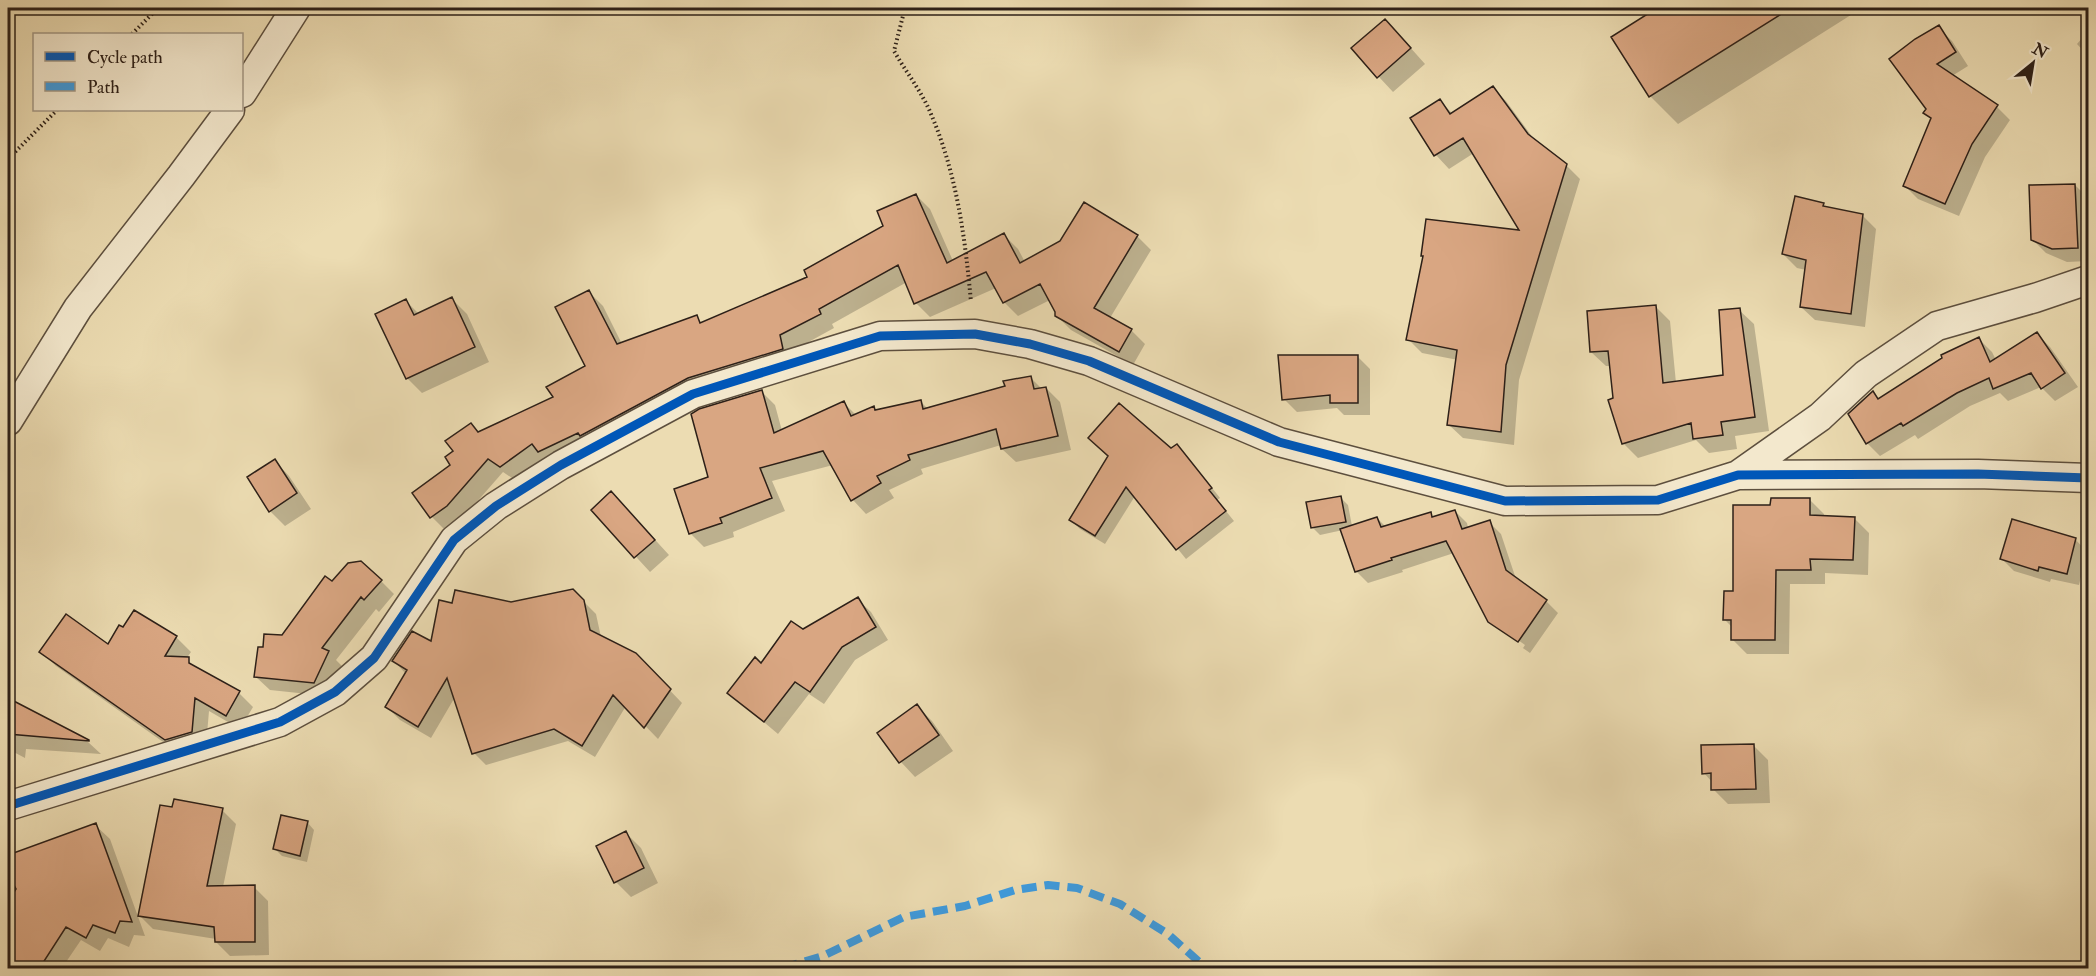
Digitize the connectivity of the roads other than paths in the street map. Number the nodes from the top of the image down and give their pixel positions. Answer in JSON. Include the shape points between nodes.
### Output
{"nodes":[{"id":1,"x":296,"y":8,"type":"edge"},
{"id":2,"x":243,"y":91,"type":"edge"},
{"id":3,"x":229,"y":111,"type":"edge"},
{"id":4,"x":2088,"y":280,"type":"edge"},
{"id":5,"x":8,"y":421,"type":"edge"},
{"id":6,"x":1738,"y":475,"type":"junction"},
{"id":7,"x":2088,"y":478,"type":"edge"},
{"id":8,"x":8,"y":806,"type":"edge"}],
"edges":[{"from":1,"to":2,"type":"street"},
{"from":3,"to":5,"type":"street","via":[[78,308]]},
{"from":4,"to":6,"type":"street","via":[[1937,326],[1866,374],[1820,417]]},
{"from":6,"to":7,"type":"street","via":[[1978,474]]},
{"from":6,"to":8,"type":"street","via":[[1658,500],[1504,501],[1279,442],[1089,361],[1030,344],[975,334],[880,336],[693,394],[561,465],[496,506],[454,540],[374,658],[335,692],[280,722]]}]}
